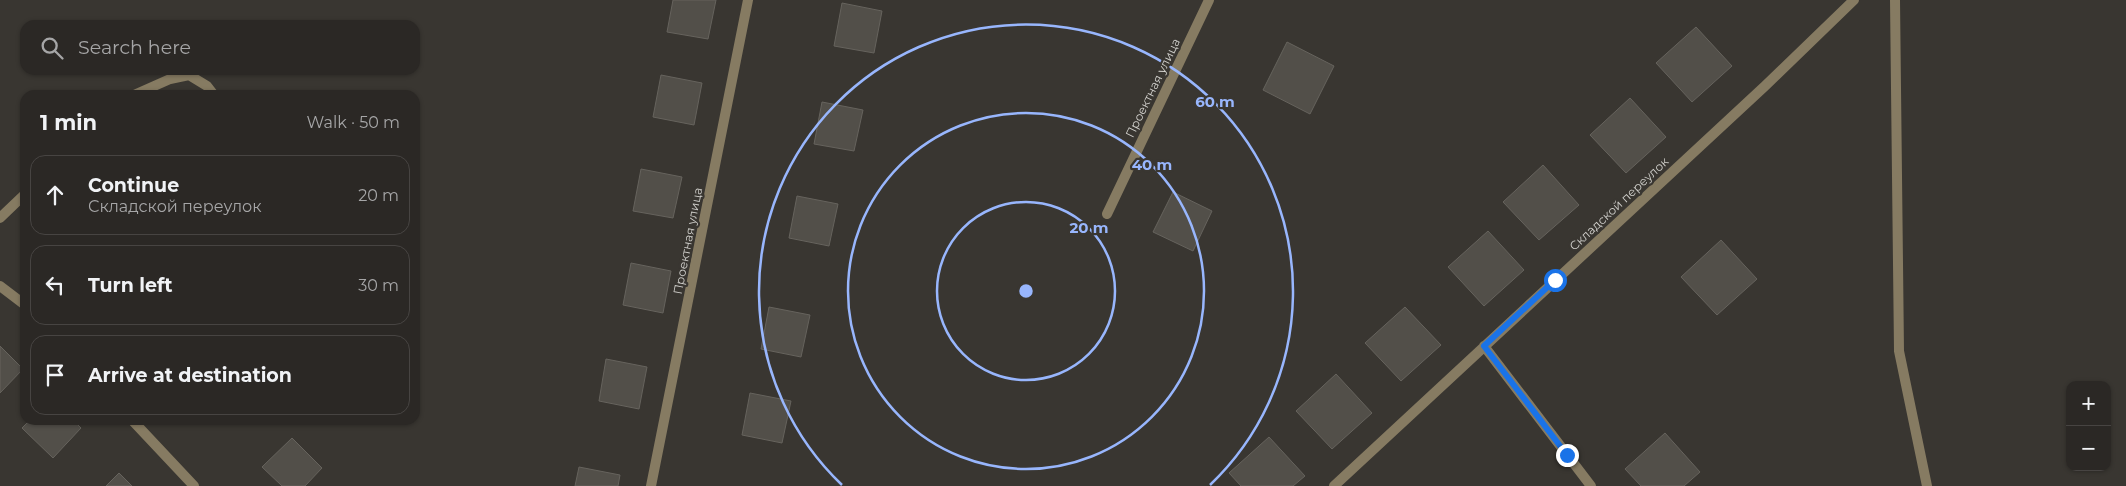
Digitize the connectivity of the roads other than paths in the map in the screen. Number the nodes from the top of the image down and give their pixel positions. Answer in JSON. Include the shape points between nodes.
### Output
{"nodes":[{"id":1,"x":748,"y":0,"type":"edge"},
{"id":2,"x":1209,"y":0,"type":"edge"},
{"id":3,"x":1854,"y":0,"type":"edge"},
{"id":4,"x":1895,"y":0,"type":"edge"},
{"id":5,"x":190,"y":75,"type":"edge"},
{"id":6,"x":190,"y":75,"type":"edge"},
{"id":7,"x":146,"y":90,"type":"edge"},
{"id":8,"x":210,"y":90,"type":"edge"},
{"id":9,"x":20,"y":199,"type":"edge"},
{"id":10,"x":1107,"y":214,"type":"dead end"},
{"id":11,"x":0,"y":218,"type":"edge"},
{"id":12,"x":0,"y":286,"type":"edge"},
{"id":13,"x":20,"y":301,"type":"edge"},
{"id":14,"x":1484,"y":346,"type":"junction"},
{"id":15,"x":137,"y":425,"type":"edge"},
{"id":16,"x":194,"y":486,"type":"edge"},
{"id":17,"x":651,"y":486,"type":"edge"},
{"id":18,"x":1334,"y":486,"type":"edge"},
{"id":19,"x":1591,"y":486,"type":"edge"},
{"id":20,"x":1927,"y":486,"type":"edge"}],
"edges":[{"from":1,"to":17,"type":"street","name":"Проектная улица"},
{"from":2,"to":10,"type":"street","name":"Проектная улица"},
{"from":3,"to":14,"type":"street","name":"Складской переулок"},
{"from":4,"to":20,"type":"street","via":[[1900,351]]},
{"from":5,"to":8,"type":"street"},
{"from":6,"to":7,"type":"street"},
{"from":9,"to":11,"type":"street"},
{"from":12,"to":13,"type":"street"},
{"from":14,"to":18,"type":"street","name":"Складской переулок"},
{"from":14,"to":19,"type":"street"},
{"from":15,"to":16,"type":"street"}]}
